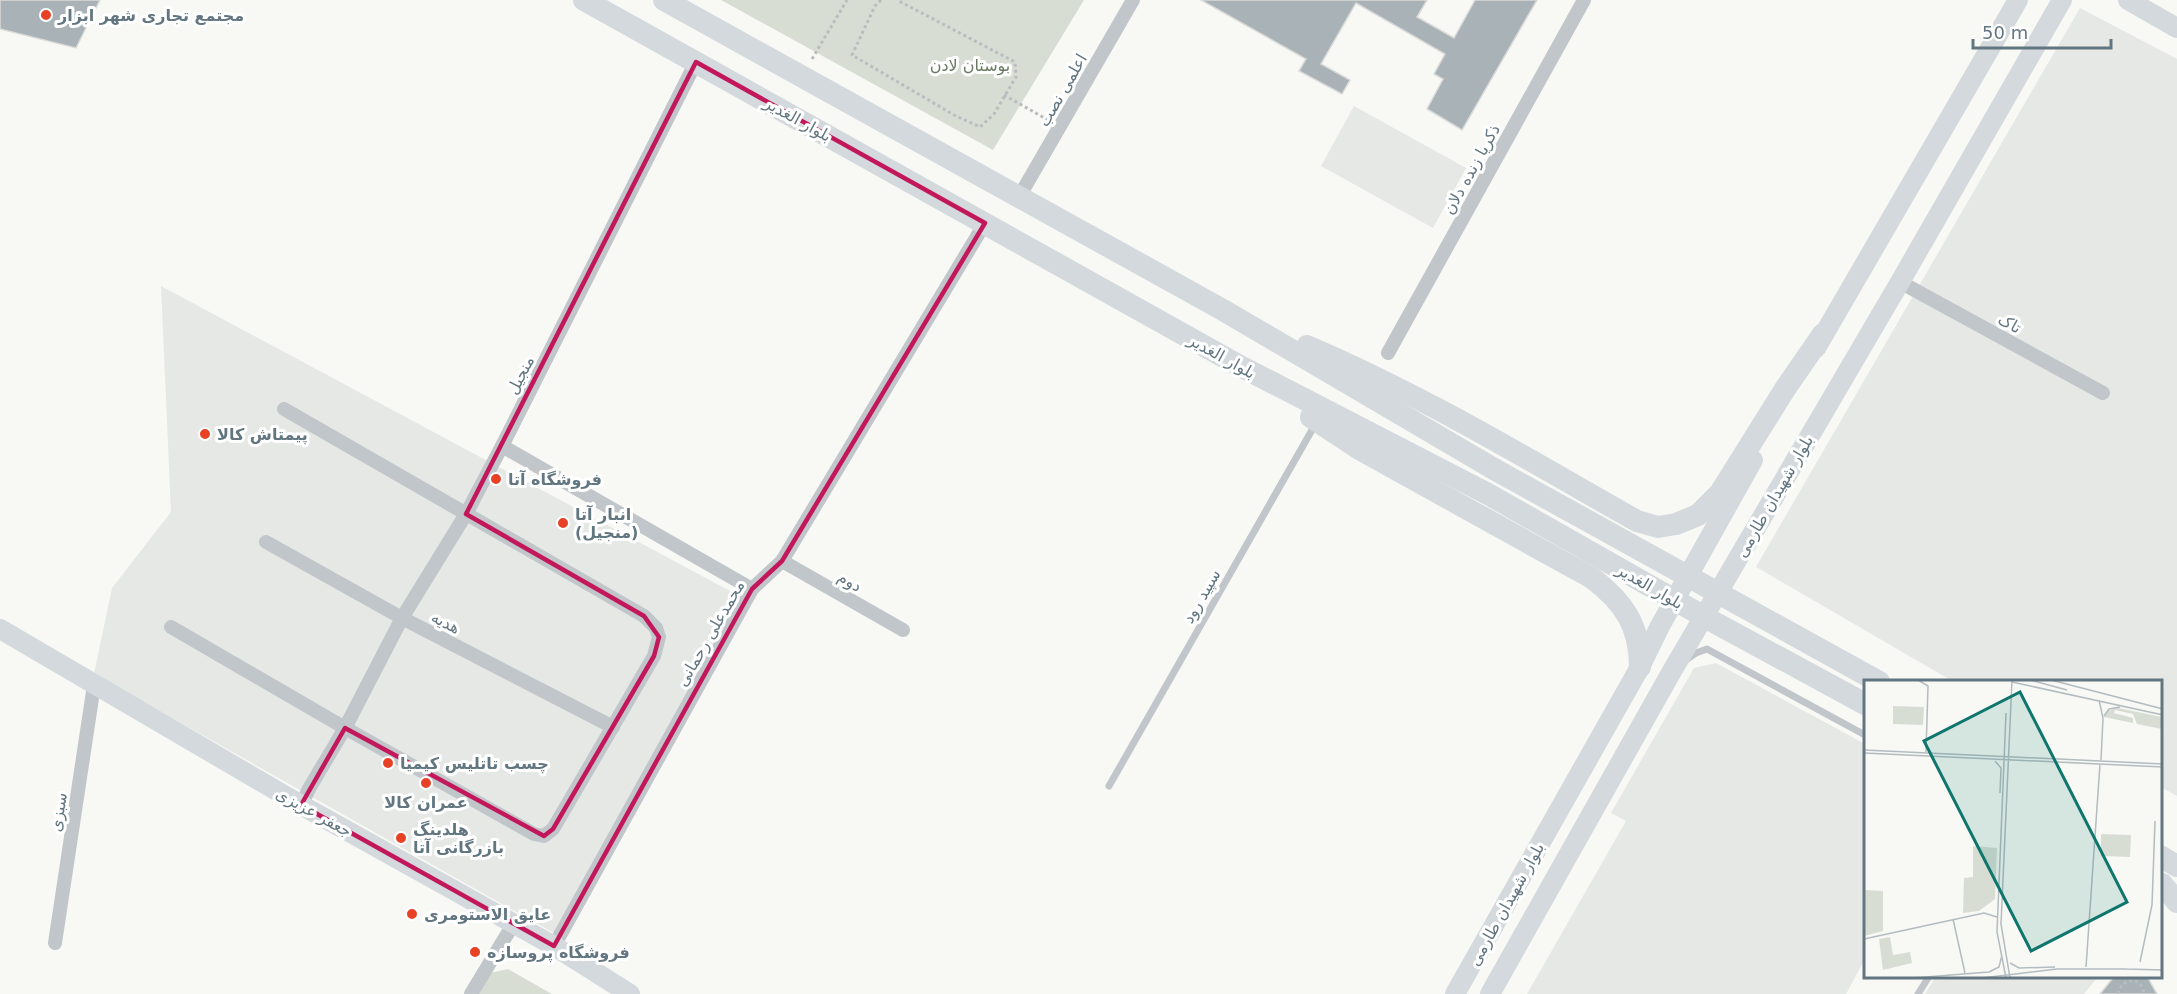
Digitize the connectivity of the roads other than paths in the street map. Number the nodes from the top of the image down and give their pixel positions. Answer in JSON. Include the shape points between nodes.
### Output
{"nodes":[{"id":1,"x":584,"y":0,"type":"edge"},
{"id":2,"x":664,"y":0,"type":"edge"},
{"id":3,"x":1133,"y":0,"type":"edge"},
{"id":4,"x":1584,"y":0,"type":"edge"},
{"id":5,"x":2018,"y":0,"type":"edge"},
{"id":6,"x":2062,"y":0,"type":"edge"},
{"id":7,"x":2128,"y":0,"type":"edge"},
{"id":8,"x":2177,"y":28,"type":"edge"},
{"id":9,"x":696,"y":62,"type":"junction"},
{"id":10,"x":1019,"y":197,"type":"junction"},
{"id":11,"x":985,"y":224,"type":"junction"},
{"id":12,"x":1900,"y":282,"type":"junction"},
{"id":13,"x":1223,"y":310,"type":"junction"},
{"id":14,"x":1823,"y":334,"type":"junction"},
{"id":15,"x":1388,"y":353,"type":"dead end"},
{"id":16,"x":1240,"y":366,"type":"junction"},
{"id":17,"x":2103,"y":393,"type":"dead end"},
{"id":18,"x":284,"y":409,"type":"dead end"},
{"id":19,"x":1317,"y":421,"type":"junction"},
{"id":20,"x":502,"y":446,"type":"junction"},
{"id":21,"x":466,"y":514,"type":"junction"},
{"id":22,"x":266,"y":542,"type":"dead end"},
{"id":23,"x":782,"y":561,"type":"junction"},
{"id":24,"x":752,"y":589,"type":"junction"},
{"id":25,"x":402,"y":618,"type":"junction"},
{"id":26,"x":171,"y":627,"type":"dead end"},
{"id":27,"x":0,"y":628,"type":"edge"},
{"id":28,"x":903,"y":630,"type":"dead end"},
{"id":29,"x":1640,"y":667,"type":"junction"},
{"id":30,"x":1672,"y":671,"type":"junction"},
{"id":31,"x":1875,"y":680,"type":"edge"},
{"id":32,"x":94,"y":685,"type":"junction"},
{"id":33,"x":1864,"y":703,"type":"edge"},
{"id":34,"x":613,"y":727,"type":"junction"},
{"id":35,"x":345,"y":728,"type":"junction"},
{"id":36,"x":1864,"y":734,"type":"edge"},
{"id":37,"x":1109,"y":786,"type":"dead end"},
{"id":38,"x":301,"y":805,"type":"junction"},
{"id":39,"x":2162,"y":857,"type":"edge"},
{"id":40,"x":2177,"y":866,"type":"edge"},
{"id":41,"x":2166,"y":887,"type":"edge"},
{"id":42,"x":2177,"y":902,"type":"edge"},
{"id":43,"x":514,"y":923,"type":"junction"},
{"id":44,"x":55,"y":943,"type":"dead end"},
{"id":45,"x":554,"y":946,"type":"junction"},
{"id":46,"x":1927,"y":979,"type":"edge"},
{"id":47,"x":471,"y":994,"type":"edge"},
{"id":48,"x":630,"y":994,"type":"edge"},
{"id":49,"x":1455,"y":994,"type":"edge"},
{"id":50,"x":1490,"y":994,"type":"edge"},
{"id":51,"x":1918,"y":994,"type":"edge"}],
"edges":[{"from":1,"to":9,"type":"main road","name":"بلوار الغدیر"},
{"from":2,"to":10,"type":"main road","name":"بلوار الغدیر"},
{"from":3,"to":10,"type":"street","name":"اعلمی نصب"},
{"from":4,"to":15,"type":"street","name":"ذکریا زنده دلان"},
{"from":5,"to":14,"type":"main road","name":"بلوار شهیدان طارمی"},
{"from":6,"to":12,"type":"main road","name":"بلوار شهیدان طارمی"},
{"from":7,"to":8,"type":"main road"},
{"from":9,"to":11,"type":"main road","name":"بلوار الغدیر"},
{"from":9,"to":20,"type":"street","name":"منجیل"},
{"from":10,"to":13,"type":"main road","name":"بلوار الغدیر"},
{"from":11,"to":16,"type":"main road","name":"بلوار الغدیر"},
{"from":11,"to":23,"type":"street","name":"محمدعلی رحمانی"},
{"from":12,"to":17,"type":"street","name":"تاک"},
{"from":12,"to":30,"type":"main road","name":"بلوار شهیدان طارمی"},
{"from":13,"to":14,"type":"main road","via":[[1354,366],[1454,417],[1637,521],[1658,527],[1698,515],[1720,493]]},
{"from":13,"to":31,"type":"main road","name":"بلوار الغدیر","via":[[1494,469]]},
{"from":14,"to":29,"type":"main road","name":"بلوار شهیدان طارمی"},
{"from":16,"to":19,"type":"main road"},
{"from":16,"to":33,"type":"main road","name":"بلوار الغدیر","via":[[1488,494]]},
{"from":18,"to":21,"type":"street"},
{"from":19,"to":29,"type":"main road","via":[[1613,593],[1635,629]]},
{"from":19,"to":37,"type":"lane","name":"سپید رود"},
{"from":20,"to":21,"type":"street","name":"منجیل"},
{"from":20,"to":24,"type":"street"},
{"from":21,"to":25,"type":"street","name":"منجیل"},
{"from":21,"to":34,"type":"street","via":[[644,616],[656,628],[659,637],[654,656]]},
{"from":22,"to":25,"type":"street","name":"هدیه"},
{"from":23,"to":24,"type":"street","name":"محمدعلی رحمانی"},
{"from":23,"to":28,"type":"street","name":"دوم"},
{"from":24,"to":45,"type":"street","name":"محمدعلی رحمانی"},
{"from":25,"to":34,"type":"street","name":"هدیه"},
{"from":25,"to":35,"type":"street","name":"منجیل"},
{"from":26,"to":35,"type":"street"},
{"from":27,"to":32,"type":"main road","name":"جعفر عزیزی"},
{"from":29,"to":49,"type":"main road","name":"بلوار شهیدان طارمی"},
{"from":30,"to":36,"type":"lane","via":[[1707,649]]},
{"from":30,"to":50,"type":"main road","name":"بلوار شهیدان طارمی"},
{"from":32,"to":38,"type":"main road","name":"جعفر عزیزی"},
{"from":32,"to":44,"type":"street","name":"سبزی"},
{"from":34,"to":35,"type":"street","via":[[553,829],[543,836]]},
{"from":35,"to":38,"type":"street","name":"منجیل"},
{"from":38,"to":43,"type":"main road","name":"جعفر عزیزی"},
{"from":39,"to":40,"type":"main road"},
{"from":41,"to":42,"type":"main road"},
{"from":43,"to":45,"type":"main road","name":"جعفر عزیزی"},
{"from":43,"to":47,"type":"street"},
{"from":45,"to":48,"type":"main road","name":"جعفر عزیزی"},
{"from":46,"to":51,"type":"lane"}]}
